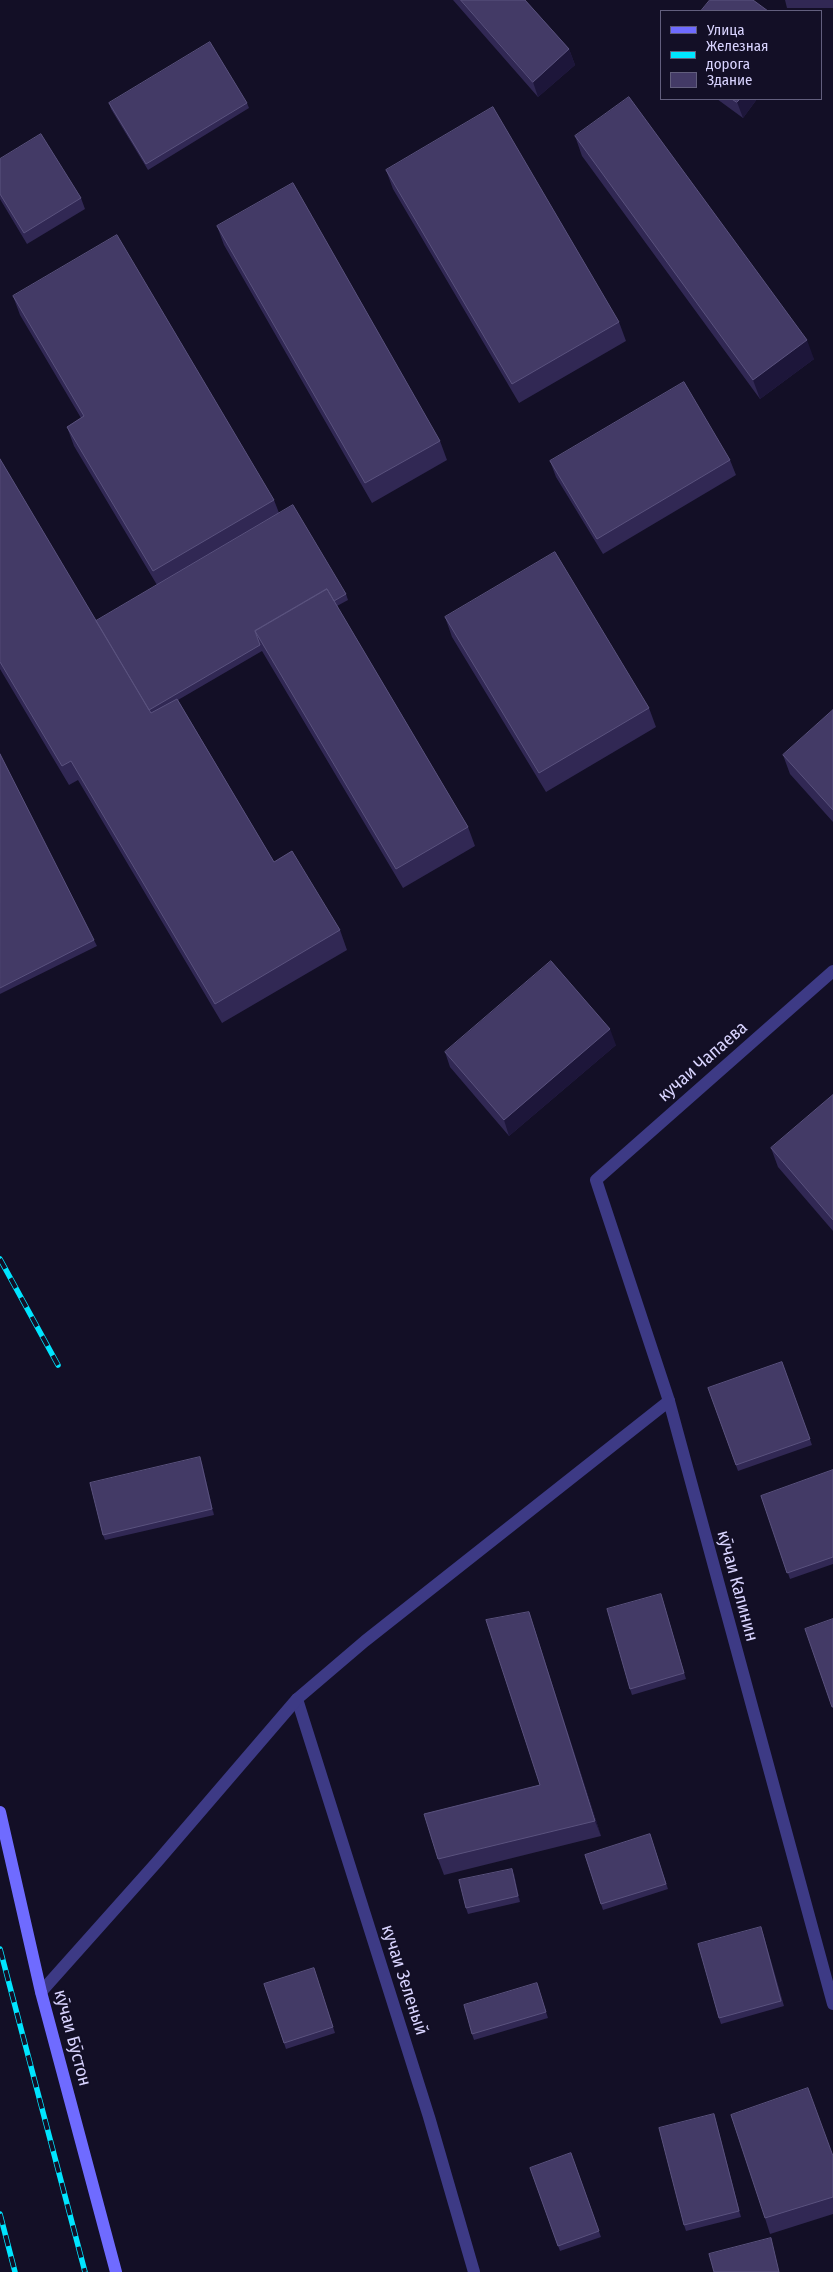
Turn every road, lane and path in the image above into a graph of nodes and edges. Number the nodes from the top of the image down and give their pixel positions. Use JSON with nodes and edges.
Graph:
{"nodes":[{"id":1,"x":833,"y":971,"type":"edge"},
{"id":2,"x":596,"y":1180,"type":"joint"},
{"id":3,"x":669,"y":1400,"type":"junction"},
{"id":4,"x":297,"y":1699,"type":"junction"},
{"id":5,"x":0,"y":1812,"type":"edge"},
{"id":6,"x":41,"y":1992,"type":"junction"},
{"id":7,"x":833,"y":2004,"type":"edge"},
{"id":8,"x":116,"y":2272,"type":"edge"},
{"id":9,"x":474,"y":2272,"type":"edge"}],
"edges":[{"from":1,"to":2,"type":"street","name":"кучаи Чапаева"},
{"from":2,"to":3,"type":"street","name":"кӯчаи Калинин"},
{"from":3,"to":4,"type":"street"},
{"from":3,"to":7,"type":"street","name":"кӯчаи Калинин"},
{"from":4,"to":6,"type":"street"},
{"from":4,"to":9,"type":"street","name":"кучаи Зеленый"},
{"from":5,"to":6,"type":"main road","name":"кӯчаи Бӯстон"},
{"from":6,"to":8,"type":"main road","name":"кӯчаи Бӯстон"}]}
